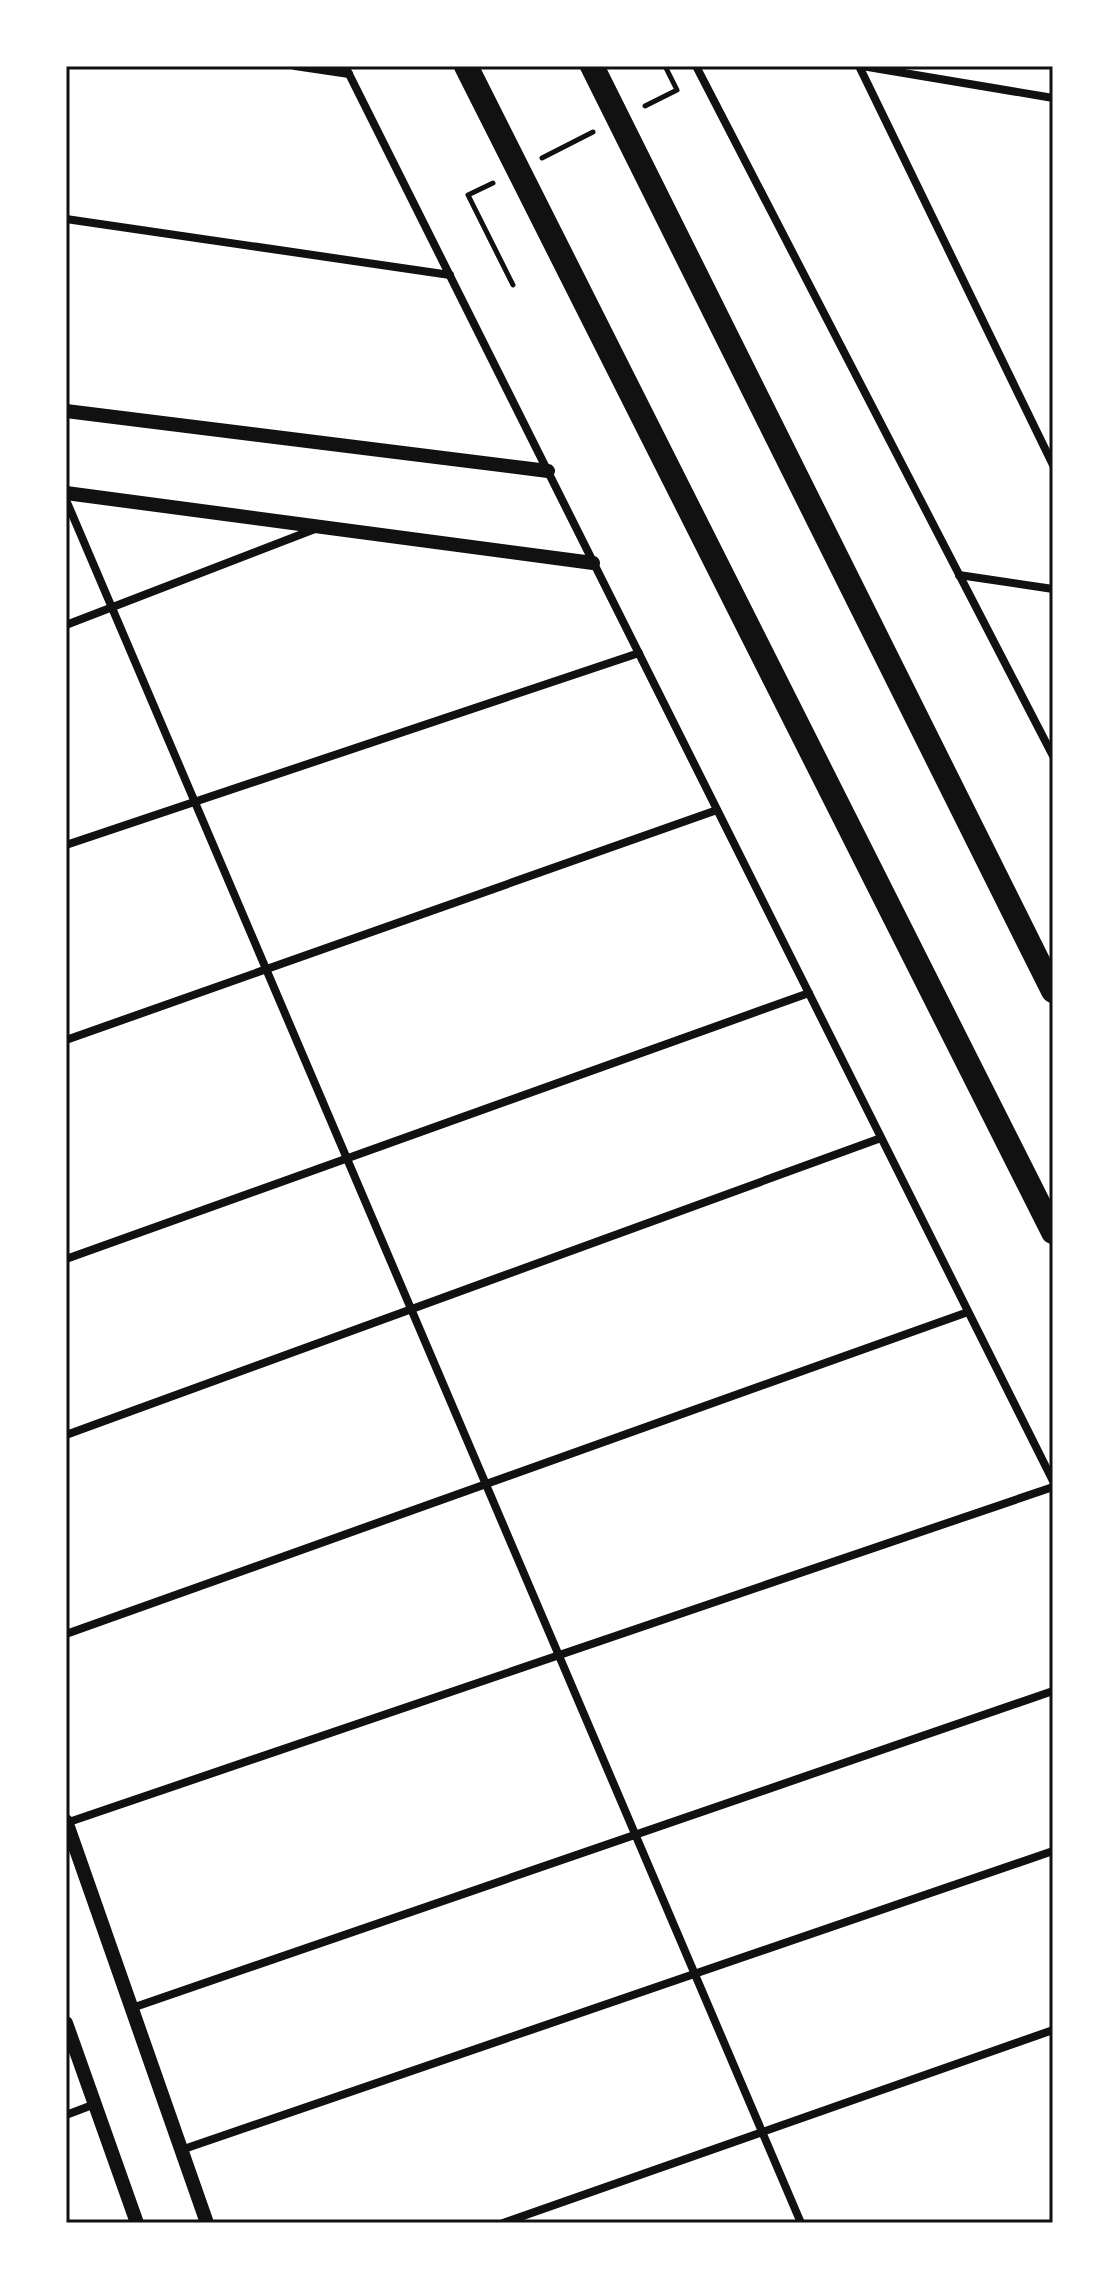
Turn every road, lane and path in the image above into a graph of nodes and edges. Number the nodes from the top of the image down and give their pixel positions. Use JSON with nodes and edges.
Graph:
{"nodes":[{"id":1,"x":295,"y":66,"type":"edge"},
{"id":2,"x":466,"y":66,"type":"edge"},
{"id":3,"x":592,"y":66,"type":"edge"},
{"id":4,"x":665,"y":66,"type":"edge"},
{"id":5,"x":696,"y":66,"type":"edge"},
{"id":6,"x":861,"y":66,"type":"edge"},
{"id":7,"x":347,"y":70,"type":"edge"},
{"id":8,"x":1053,"y":98,"type":"edge"},
{"id":9,"x":636,"y":111,"type":"dead end"},
{"id":10,"x":594,"y":132,"type":"dead end"},
{"id":11,"x":538,"y":160,"type":"dead end"},
{"id":12,"x":496,"y":181,"type":"dead end"},
{"id":13,"x":66,"y":219,"type":"edge"},
{"id":14,"x":450,"y":275,"type":"junction"},
{"id":15,"x":513,"y":285,"type":"dead end"},
{"id":16,"x":66,"y":411,"type":"edge"},
{"id":17,"x":1053,"y":465,"type":"edge"},
{"id":18,"x":548,"y":471,"type":"junction"},
{"id":19,"x":66,"y":493,"type":"edge"},
{"id":20,"x":66,"y":500,"type":"edge"},
{"id":21,"x":321,"y":527,"type":"junction"},
{"id":22,"x":593,"y":563,"type":"junction"},
{"id":23,"x":959,"y":575,"type":"junction"},
{"id":24,"x":1053,"y":589,"type":"edge"},
{"id":25,"x":112,"y":607,"type":"junction"},
{"id":26,"x":66,"y":625,"type":"edge"},
{"id":27,"x":639,"y":653,"type":"junction"},
{"id":28,"x":1053,"y":756,"type":"edge"},
{"id":29,"x":195,"y":802,"type":"junction"},
{"id":30,"x":717,"y":810,"type":"junction"},
{"id":31,"x":66,"y":845,"type":"edge"},
{"id":32,"x":266,"y":969,"type":"junction"},
{"id":33,"x":1053,"y":991,"type":"edge"},
{"id":34,"x":809,"y":993,"type":"junction"},
{"id":35,"x":66,"y":1040,"type":"edge"},
{"id":36,"x":881,"y":1138,"type":"junction"},
{"id":37,"x":347,"y":1158,"type":"junction"},
{"id":38,"x":1053,"y":1232,"type":"edge"},
{"id":39,"x":66,"y":1259,"type":"edge"},
{"id":40,"x":411,"y":1308,"type":"junction"},
{"id":41,"x":968,"y":1312,"type":"junction"},
{"id":42,"x":66,"y":1435,"type":"edge"},
{"id":43,"x":1053,"y":1481,"type":"edge"},
{"id":44,"x":486,"y":1484,"type":"junction"},
{"id":45,"x":1053,"y":1487,"type":"edge"},
{"id":46,"x":66,"y":1634,"type":"edge"},
{"id":47,"x":559,"y":1655,"type":"junction"},
{"id":48,"x":1053,"y":1691,"type":"edge"},
{"id":49,"x":66,"y":1822,"type":"edge"},
{"id":50,"x":635,"y":1835,"type":"junction"},
{"id":51,"x":1053,"y":1851,"type":"edge"},
{"id":52,"x":695,"y":1974,"type":"junction"},
{"id":53,"x":132,"y":2008,"type":"junction"},
{"id":54,"x":66,"y":2023,"type":"edge"},
{"id":55,"x":1053,"y":2030,"type":"edge"},
{"id":56,"x":95,"y":2104,"type":"junction"},
{"id":57,"x":66,"y":2115,"type":"edge"},
{"id":58,"x":762,"y":2130,"type":"junction"},
{"id":59,"x":181,"y":2150,"type":"junction"},
{"id":60,"x":137,"y":2223,"type":"edge"},
{"id":61,"x":207,"y":2223,"type":"edge"},
{"id":62,"x":503,"y":2223,"type":"edge"},
{"id":63,"x":801,"y":2223,"type":"edge"}],
"edges":[{"from":1,"to":7,"type":"street"},
{"from":2,"to":38,"type":"highway"},
{"from":3,"to":33,"type":"highway"},
{"from":4,"to":9,"type":"path"},
{"from":5,"to":23,"type":"street"},
{"from":6,"to":8,"type":"street"},
{"from":6,"to":17,"type":"street"},
{"from":7,"to":14,"type":"street"},
{"from":10,"to":11,"type":"path"},
{"from":12,"to":15,"type":"path"},
{"from":13,"to":14,"type":"street"},
{"from":14,"to":18,"type":"street"},
{"from":16,"to":18,"type":"street"},
{"from":18,"to":22,"type":"street"},
{"from":19,"to":21,"type":"street"},
{"from":20,"to":25,"type":"street"},
{"from":21,"to":22,"type":"street"},
{"from":21,"to":25,"type":"street"},
{"from":22,"to":27,"type":"street"},
{"from":23,"to":24,"type":"street"},
{"from":23,"to":28,"type":"street"},
{"from":25,"to":26,"type":"street"},
{"from":25,"to":29,"type":"street"},
{"from":27,"to":29,"type":"street"},
{"from":27,"to":30,"type":"street"},
{"from":29,"to":31,"type":"street"},
{"from":29,"to":32,"type":"street"},
{"from":30,"to":32,"type":"street"},
{"from":30,"to":34,"type":"street"},
{"from":32,"to":35,"type":"street"},
{"from":32,"to":37,"type":"street"},
{"from":34,"to":36,"type":"street"},
{"from":34,"to":37,"type":"street"},
{"from":36,"to":40,"type":"street"},
{"from":36,"to":41,"type":"street"},
{"from":37,"to":39,"type":"street"},
{"from":37,"to":40,"type":"street"},
{"from":40,"to":42,"type":"street"},
{"from":40,"to":44,"type":"street"},
{"from":41,"to":43,"type":"street"},
{"from":41,"to":44,"type":"street"},
{"from":44,"to":46,"type":"street"},
{"from":44,"to":47,"type":"street"},
{"from":45,"to":47,"type":"street"},
{"from":47,"to":49,"type":"street"},
{"from":47,"to":50,"type":"street"},
{"from":48,"to":50,"type":"street"},
{"from":49,"to":53,"type":"street"},
{"from":50,"to":52,"type":"street"},
{"from":50,"to":53,"type":"street"},
{"from":51,"to":52,"type":"street"},
{"from":52,"to":58,"type":"street"},
{"from":52,"to":59,"type":"street"},
{"from":53,"to":59,"type":"street"},
{"from":54,"to":56,"type":"street"},
{"from":55,"to":58,"type":"street"},
{"from":56,"to":57,"type":"street"},
{"from":56,"to":60,"type":"street"},
{"from":58,"to":62,"type":"street"},
{"from":58,"to":63,"type":"street"},
{"from":59,"to":61,"type":"street"}]}
